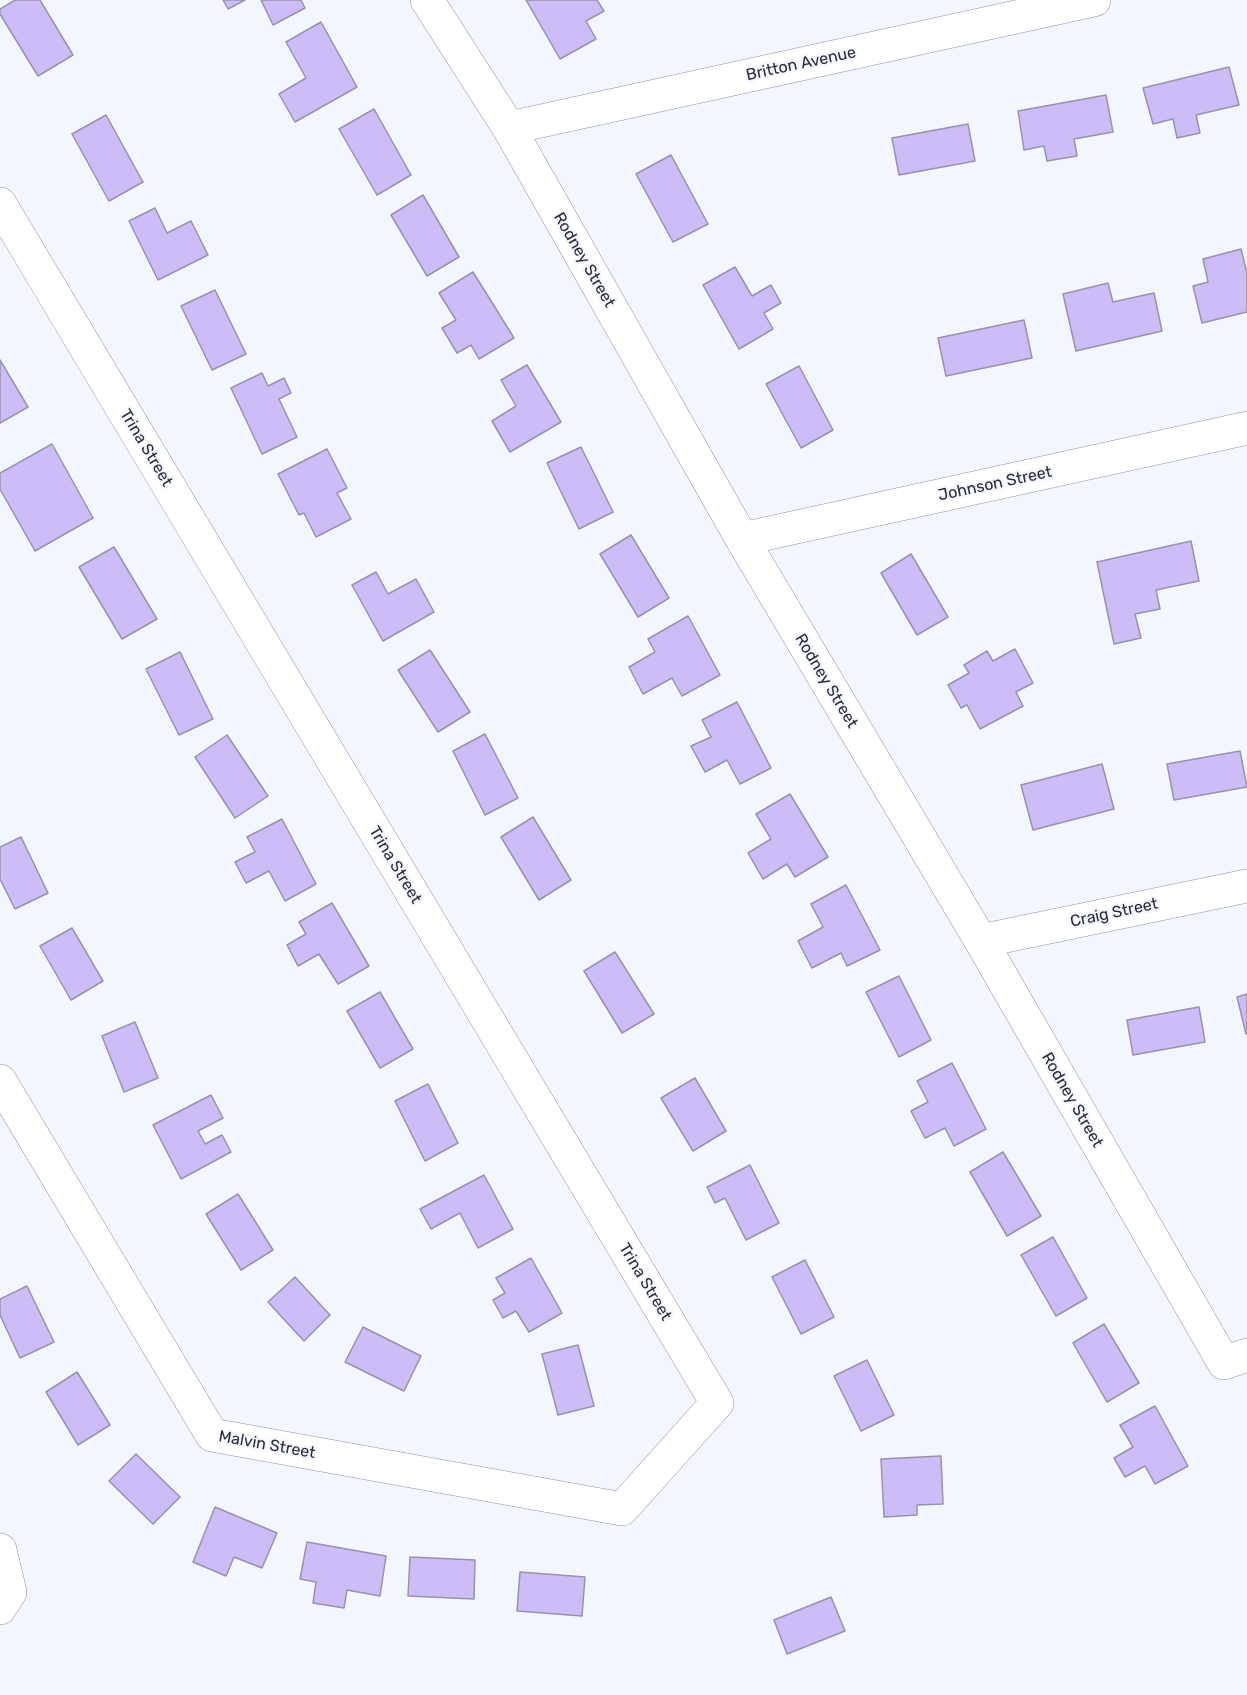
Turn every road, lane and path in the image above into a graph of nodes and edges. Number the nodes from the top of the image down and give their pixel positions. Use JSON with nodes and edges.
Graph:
{"nodes":[{"id":1,"x":427,"y":0,"type":"edge"},
{"id":2,"x":1094,"y":0,"type":"edge"},
{"id":3,"x":509,"y":128,"type":"junction"},
{"id":4,"x":0,"y":204,"type":"edge"},
{"id":5,"x":1247,"y":428,"type":"edge"},
{"id":6,"x":742,"y":539,"type":"junction"},
{"id":7,"x":1247,"y":886,"type":"edge"},
{"id":8,"x":981,"y":941,"type":"junction"},
{"id":9,"x":0,"y":1081,"type":"edge"},
{"id":10,"x":1235,"y":1359,"type":"edge"},
{"id":11,"x":622,"y":1509,"type":"joint"},
{"id":12,"x":0,"y":1550,"type":"edge"},
{"id":13,"x":0,"y":1608,"type":"edge"}],
"edges":[{"from":1,"to":3,"type":"street","name":"Rodney Street"},
{"from":2,"to":3,"type":"street","name":"Britton Avenue"},
{"from":3,"to":6,"type":"street","name":"Rodney Street"},
{"from":4,"to":11,"type":"street","name":"Trina Street"},
{"from":5,"to":6,"type":"street","name":"Johnson Street"},
{"from":6,"to":8,"type":"street","name":"Rodney Street"},
{"from":7,"to":8,"type":"street","name":"Craig Street"},
{"from":8,"to":10,"type":"street","name":"Rodney Street"},
{"from":9,"to":11,"type":"street","name":"Malvin Street"},
{"from":12,"to":13,"type":"street"}]}
